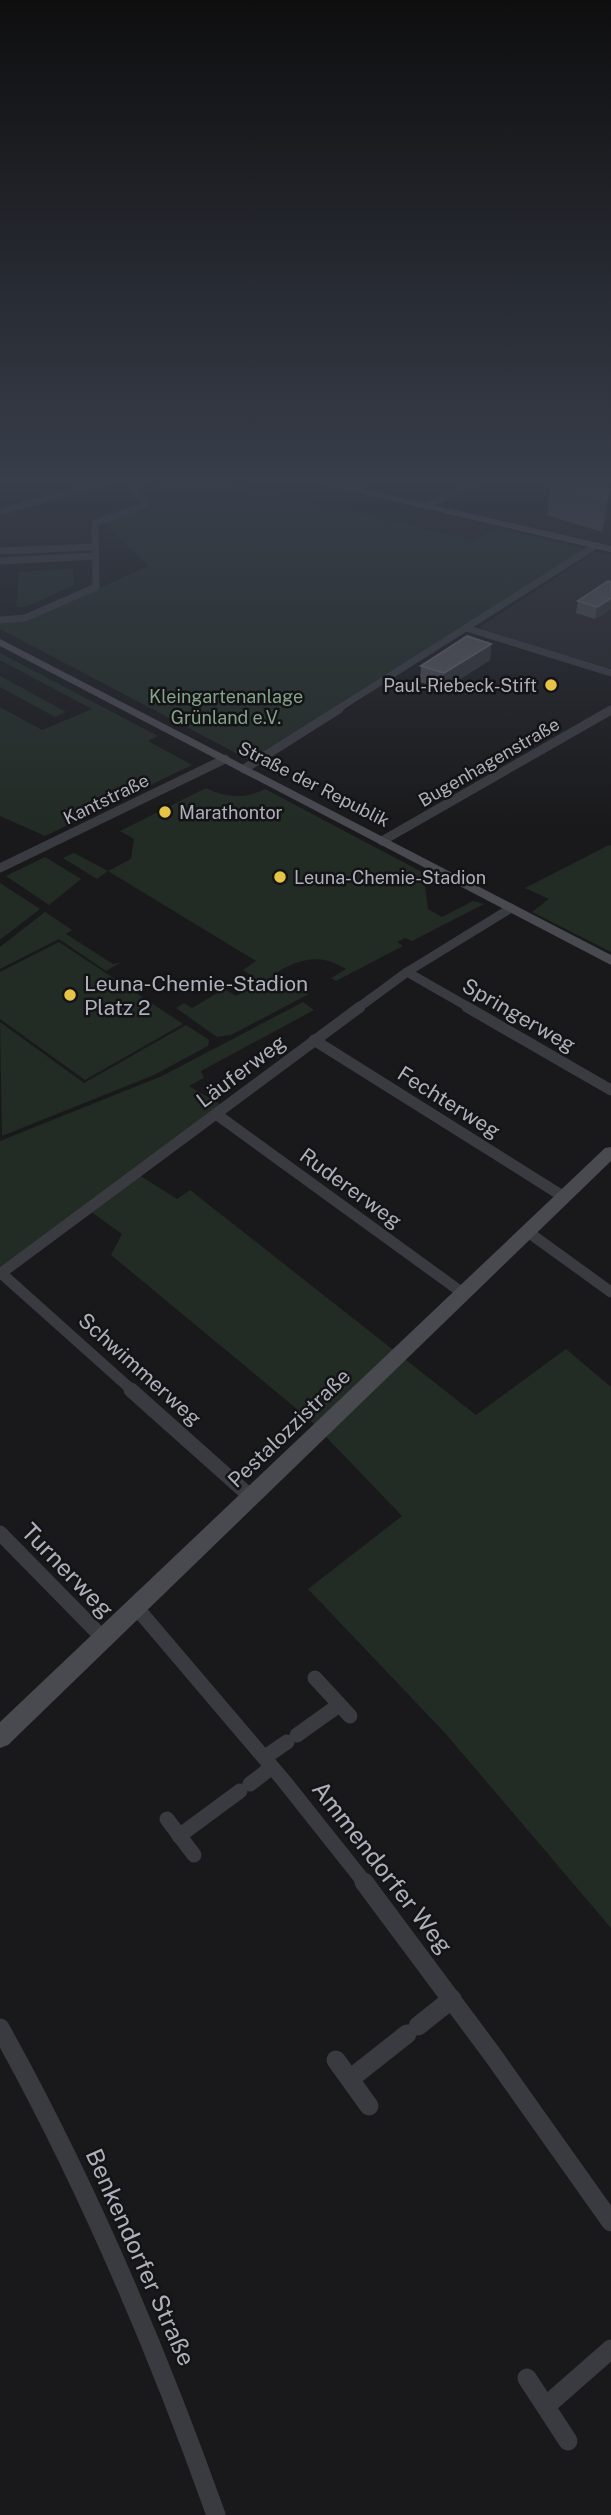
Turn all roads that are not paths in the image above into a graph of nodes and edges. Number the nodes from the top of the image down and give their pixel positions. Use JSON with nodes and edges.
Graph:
{"nodes":[{"id":1,"x":77,"y":595,"type":"edge"},
{"id":2,"x":517,"y":595,"type":"edge"},
{"id":3,"x":0,"y":620,"type":"edge"},
{"id":4,"x":466,"y":628,"type":"junction"},
{"id":5,"x":0,"y":642,"type":"edge"},
{"id":6,"x":611,"y":673,"type":"edge"},
{"id":7,"x":611,"y":710,"type":"edge"},
{"id":8,"x":225,"y":759,"type":"junction"},
{"id":9,"x":244,"y":769,"type":"junction"},
{"id":10,"x":382,"y":841,"type":"junction"},
{"id":11,"x":0,"y":868,"type":"edge"},
{"id":12,"x":511,"y":908,"type":"junction"},
{"id":13,"x":611,"y":961,"type":"edge"},
{"id":14,"x":407,"y":972,"type":"junction"},
{"id":15,"x":314,"y":1040,"type":"junction"},
{"id":16,"x":611,"y":1090,"type":"edge"},
{"id":17,"x":216,"y":1114,"type":"junction"},
{"id":18,"x":611,"y":1152,"type":"edge"},
{"id":19,"x":564,"y":1198,"type":"junction"},
{"id":20,"x":528,"y":1232,"type":"junction"},
{"id":21,"x":0,"y":1274,"type":"edge"},
{"id":22,"x":611,"y":1292,"type":"edge"},
{"id":23,"x":464,"y":1294,"type":"junction"},
{"id":24,"x":251,"y":1497,"type":"junction"},
{"id":25,"x":0,"y":1533,"type":"edge"},
{"id":26,"x":135,"y":1607,"type":"junction"},
{"id":27,"x":103,"y":1638,"type":"junction"},
{"id":28,"x":315,"y":1678,"type":"dead end"},
{"id":29,"x":0,"y":1737,"type":"edge"},
{"id":30,"x":269,"y":1762,"type":"junction"},
{"id":31,"x":245,"y":1787,"type":"joint"},
{"id":32,"x":167,"y":1819,"type":"dead end"},
{"id":33,"x":179,"y":1836,"type":"junction"},
{"id":34,"x":194,"y":1855,"type":"dead end"},
{"id":35,"x":452,"y":1999,"type":"junction"},
{"id":36,"x":0,"y":2028,"type":"edge"},
{"id":37,"x":336,"y":2060,"type":"dead end"},
{"id":38,"x":350,"y":2079,"type":"junction"},
{"id":39,"x":369,"y":2106,"type":"dead end"},
{"id":40,"x":611,"y":2222,"type":"edge"},
{"id":41,"x":611,"y":2349,"type":"edge"},
{"id":42,"x":527,"y":2378,"type":"dead end"},
{"id":43,"x":546,"y":2406,"type":"junction"},
{"id":44,"x":568,"y":2441,"type":"dead end"},
{"id":45,"x":216,"y":2515,"type":"edge"}],
"edges":[{"from":1,"to":3,"type":"street"},
{"from":2,"to":4,"type":"street"},
{"from":4,"to":6,"type":"street"},
{"from":4,"to":9,"type":"street"},
{"from":5,"to":8,"type":"street","name":"Straße der Republik"},
{"from":7,"to":10,"type":"street","name":"Bugenhagenstraße"},
{"from":8,"to":9,"type":"street","name":"Straße der Republik"},
{"from":8,"to":11,"type":"street","name":"Kantstraße"},
{"from":9,"to":10,"type":"street","name":"Straße der Republik"},
{"from":10,"to":12,"type":"street","name":"Straße der Republik"},
{"from":12,"to":13,"type":"street","name":"Straße der Republik"},
{"from":12,"to":14,"type":"street","name":"Läuferweg"},
{"from":14,"to":15,"type":"street","name":"Läuferweg"},
{"from":14,"to":16,"type":"street","name":"Springerweg"},
{"from":15,"to":17,"type":"street","name":"Läuferweg"},
{"from":15,"to":19,"type":"street","name":"Fechterweg"},
{"from":17,"to":21,"type":"street","name":"Läuferweg"},
{"from":17,"to":23,"type":"street","name":"Rudererweg"},
{"from":18,"to":19,"type":"street","name":"Pestalozzistraße"},
{"from":19,"to":20,"type":"street","name":"Pestalozzistraße"},
{"from":20,"to":22,"type":"street"},
{"from":20,"to":23,"type":"street","name":"Pestalozzistraße"},
{"from":21,"to":24,"type":"street","name":"Schwimmerweg"},
{"from":23,"to":24,"type":"street","name":"Pestalozzistraße"},
{"from":24,"to":26,"type":"street","name":"Pestalozzistraße"},
{"from":25,"to":27,"type":"street","name":"Turnerweg"},
{"from":26,"to":27,"type":"street","name":"Pestalozzistraße"},
{"from":26,"to":30,"type":"street","name":"Ammendorfer Weg"},
{"from":27,"to":29,"type":"street","name":"Pestalozzistraße"},
{"from":28,"to":30,"type":"street"},
{"from":30,"to":31,"type":"street"},
{"from":30,"to":35,"type":"street","name":"Ammendorfer Weg"},
{"from":31,"to":33,"type":"street"},
{"from":32,"to":33,"type":"street"},
{"from":33,"to":34,"type":"street"},
{"from":35,"to":38,"type":"street"},
{"from":35,"to":40,"type":"street","name":"Ammendorfer Weg"},
{"from":36,"to":45,"type":"street","name":"Benkendorfer Straße"},
{"from":37,"to":38,"type":"street"},
{"from":38,"to":39,"type":"street"},
{"from":41,"to":43,"type":"street"},
{"from":42,"to":43,"type":"street"},
{"from":43,"to":44,"type":"street"}]}
